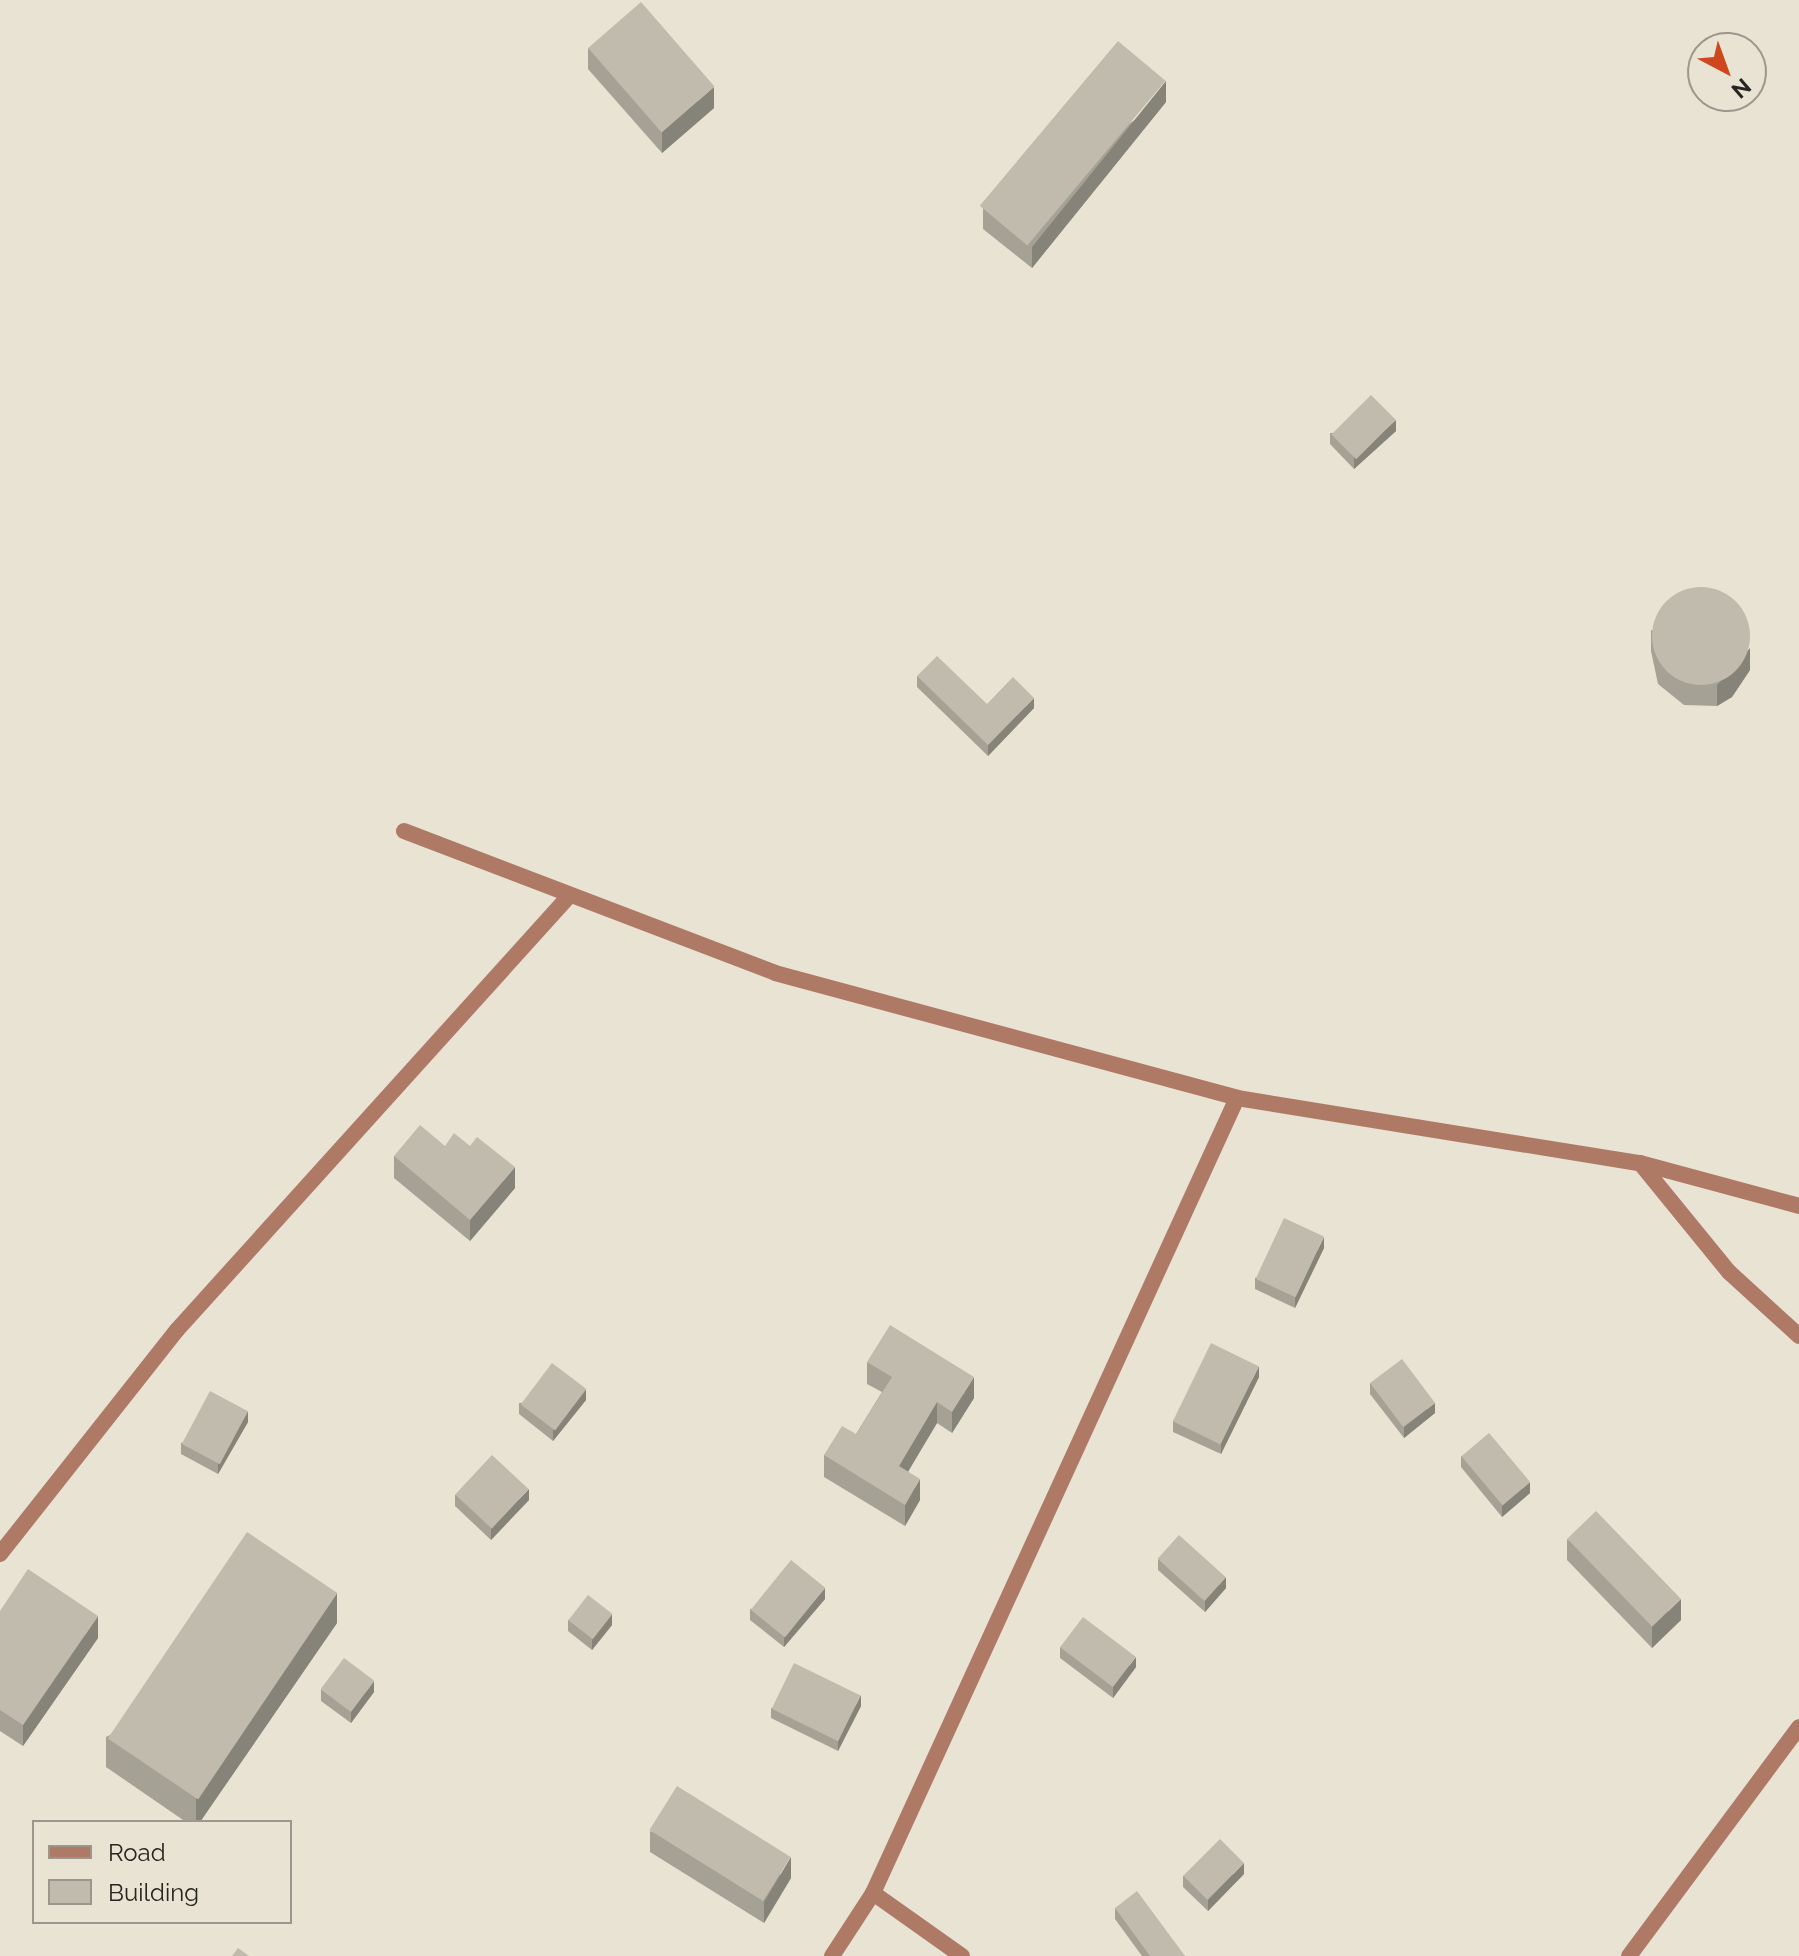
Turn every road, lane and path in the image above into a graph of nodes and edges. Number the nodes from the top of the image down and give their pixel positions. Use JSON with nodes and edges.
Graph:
{"nodes":[{"id":1,"x":404,"y":831,"type":"dead end"},
{"id":2,"x":570,"y":895,"type":"junction"},
{"id":3,"x":1237,"y":1098,"type":"junction"},
{"id":4,"x":1640,"y":1163,"type":"junction"},
{"id":5,"x":1799,"y":1206,"type":"edge"},
{"id":6,"x":1799,"y":1336,"type":"edge"},
{"id":7,"x":0,"y":1554,"type":"edge"},
{"id":8,"x":1799,"y":1727,"type":"edge"},
{"id":9,"x":873,"y":1893,"type":"junction"},
{"id":10,"x":832,"y":1956,"type":"edge"},
{"id":11,"x":962,"y":1956,"type":"edge"},
{"id":12,"x":1629,"y":1956,"type":"edge"}],
"edges":[{"from":1,"to":2,"type":"street"},
{"from":2,"to":3,"type":"street"},
{"from":2,"to":7,"type":"street"},
{"from":3,"to":4,"type":"street"},
{"from":3,"to":9,"type":"street"},
{"from":4,"to":5,"type":"street"},
{"from":4,"to":6,"type":"street"},
{"from":8,"to":12,"type":"street"},
{"from":9,"to":10,"type":"street"},
{"from":9,"to":11,"type":"street"}]}
